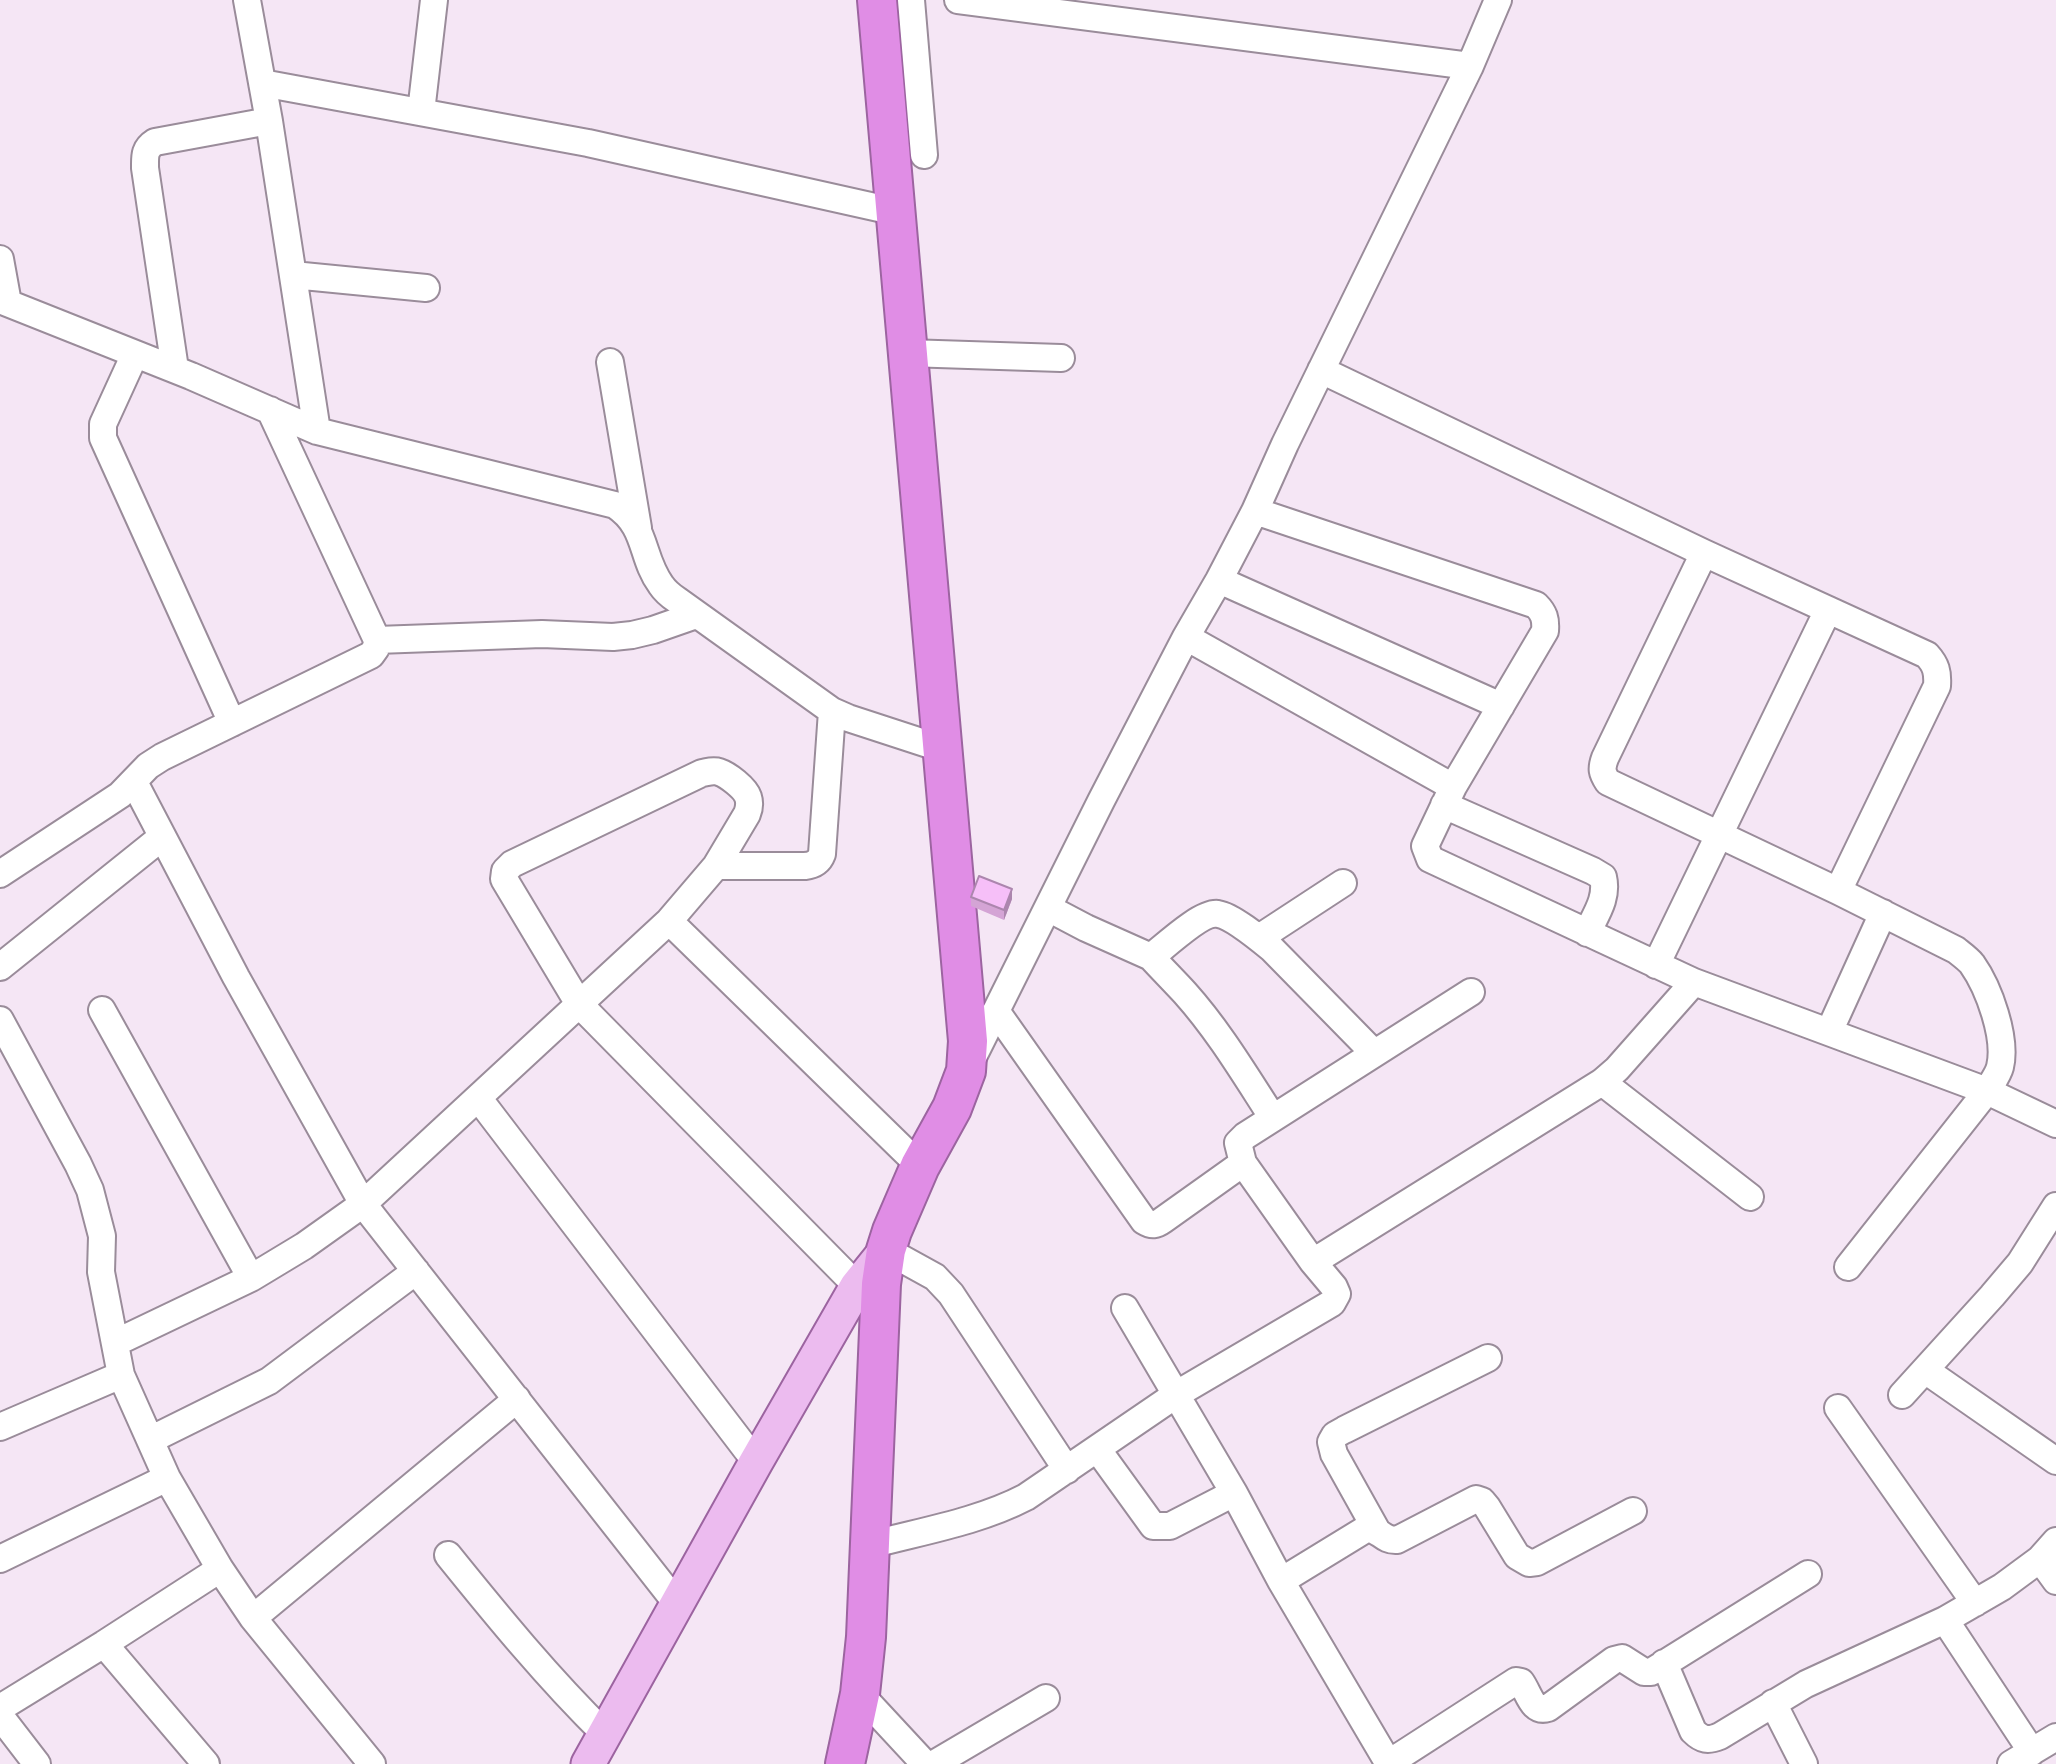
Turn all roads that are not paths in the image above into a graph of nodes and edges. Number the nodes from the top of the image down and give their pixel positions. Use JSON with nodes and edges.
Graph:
{"nodes":[{"id":1,"x":247,"y":0,"type":"edge"},
{"id":2,"x":434,"y":0,"type":"edge"},
{"id":3,"x":877,"y":0,"type":"edge"},
{"id":4,"x":911,"y":0,"type":"edge"},
{"id":5,"x":958,"y":0,"type":"edge"},
{"id":6,"x":1499,"y":0,"type":"edge"},
{"id":7,"x":1469,"y":66,"type":"junction"},
{"id":8,"x":262,"y":83,"type":"junction"},
{"id":9,"x":421,"y":112,"type":"junction"},
{"id":10,"x":269,"y":121,"type":"junction"},
{"id":11,"x":924,"y":155,"type":"dead end"},
{"id":12,"x":897,"y":212,"type":"junction"},
{"id":13,"x":0,"y":259,"type":"edge"},
{"id":14,"x":293,"y":275,"type":"junction"},
{"id":15,"x":426,"y":288,"type":"dead end"},
{"id":16,"x":4,"y":301,"type":"edge"},
{"id":17,"x":907,"y":353,"type":"junction"},
{"id":18,"x":135,"y":354,"type":"junction"},
{"id":19,"x":1061,"y":358,"type":"dead end"},
{"id":20,"x":610,"y":362,"type":"dead end"},
{"id":21,"x":175,"y":369,"type":"junction"},
{"id":22,"x":1321,"y":370,"type":"junction"},
{"id":23,"x":270,"y":411,"type":"junction"},
{"id":24,"x":317,"y":431,"type":"junction"},
{"id":25,"x":1255,"y":511,"type":"junction"},
{"id":26,"x":638,"y":529,"type":"junction"},
{"id":27,"x":1704,"y":553,"type":"junction"},
{"id":28,"x":1219,"y":580,"type":"junction"},
{"id":29,"x":1828,"y":610,"type":"junction"},
{"id":30,"x":696,"y":615,"type":"junction"},
{"id":31,"x":1186,"y":637,"type":"junction"},
{"id":32,"x":377,"y":640,"type":"junction"},
{"id":33,"x":1502,"y":706,"type":"junction"},
{"id":34,"x":832,"y":710,"type":"junction"},
{"id":35,"x":232,"y":723,"type":"junction"},
{"id":36,"x":943,"y":749,"type":"junction"},
{"id":37,"x":134,"y":782,"type":"junction"},
{"id":38,"x":1448,"y":796,"type":"junction"},
{"id":39,"x":1719,"y":835,"type":"junction"},
{"id":40,"x":162,"y":837,"type":"junction"},
{"id":41,"x":716,"y":866,"type":"junction"},
{"id":42,"x":0,"y":874,"type":"edge"},
{"id":43,"x":1343,"y":883,"type":"dead end"},
{"id":44,"x":1838,"y":891,"type":"junction"},
{"id":45,"x":1048,"y":908,"type":"junction"},
{"id":46,"x":1883,"y":914,"type":"junction"},
{"id":47,"x":669,"y":921,"type":"junction"},
{"id":48,"x":1587,"y":933,"type":"junction"},
{"id":49,"x":1259,"y":938,"type":"junction"},
{"id":50,"x":1151,"y":957,"type":"junction"},
{"id":51,"x":1656,"y":965,"type":"junction"},
{"id":52,"x":0,"y":967,"type":"edge"},
{"id":53,"x":1694,"y":982,"type":"junction"},
{"id":54,"x":1471,"y":992,"type":"dead end"},
{"id":55,"x":579,"y":1004,"type":"junction"},
{"id":56,"x":102,"y":1010,"type":"dead end"},
{"id":57,"x":996,"y":1011,"type":"junction"},
{"id":58,"x":0,"y":1020,"type":"edge"},
{"id":59,"x":1829,"y":1032,"type":"junction"},
{"id":60,"x":1374,"y":1053,"type":"junction"},
{"id":61,"x":966,"y":1071,"type":"junction"},
{"id":62,"x":1602,"y":1082,"type":"junction"},
{"id":63,"x":1986,"y":1091,"type":"junction"},
{"id":64,"x":479,"y":1099,"type":"junction"},
{"id":65,"x":1273,"y":1118,"type":"junction"},
{"id":66,"x":2056,"y":1124,"type":"edge"},
{"id":67,"x":1243,"y":1163,"type":"junction"},
{"id":68,"x":920,"y":1166,"type":"junction"},
{"id":69,"x":1750,"y":1197,"type":"dead end"},
{"id":70,"x":363,"y":1205,"type":"junction"},
{"id":71,"x":2056,"y":1206,"type":"edge"},
{"id":72,"x":886,"y":1250,"type":"junction"},
{"id":73,"x":1313,"y":1262,"type":"junction"},
{"id":74,"x":1848,"y":1267,"type":"dead end"},
{"id":75,"x":416,"y":1271,"type":"junction"},
{"id":76,"x":251,"y":1278,"type":"junction"},
{"id":77,"x":857,"y":1286,"type":"junction"},
{"id":78,"x":1125,"y":1308,"type":"dead end"},
{"id":79,"x":115,"y":1343,"type":"junction"},
{"id":80,"x":1488,"y":1358,"type":"dead end"},
{"id":81,"x":1925,"y":1370,"type":"junction"},
{"id":82,"x":121,"y":1375,"type":"junction"},
{"id":83,"x":1177,"y":1394,"type":"junction"},
{"id":84,"x":1902,"y":1395,"type":"dead end"},
{"id":85,"x":516,"y":1399,"type":"junction"},
{"id":86,"x":1838,"y":1408,"type":"dead end"},
{"id":87,"x":0,"y":1427,"type":"edge"},
{"id":88,"x":150,"y":1440,"type":"junction"},
{"id":89,"x":1098,"y":1450,"type":"junction"},
{"id":90,"x":2056,"y":1461,"type":"edge"},
{"id":91,"x":756,"y":1462,"type":"junction"},
{"id":92,"x":1067,"y":1470,"type":"junction"},
{"id":93,"x":167,"y":1478,"type":"junction"},
{"id":94,"x":1234,"y":1493,"type":"junction"},
{"id":95,"x":1633,"y":1511,"type":"dead end"},
{"id":96,"x":1377,"y":1531,"type":"junction"},
{"id":97,"x":870,"y":1545,"type":"junction"},
{"id":98,"x":2048,"y":1550,"type":"edge"},
{"id":99,"x":448,"y":1555,"type":"dead end"},
{"id":100,"x":0,"y":1559,"type":"edge"},
{"id":101,"x":220,"y":1569,"type":"junction"},
{"id":102,"x":1808,"y":1574,"type":"dead end"},
{"id":103,"x":1281,"y":1581,"type":"junction"},
{"id":104,"x":2056,"y":1581,"type":"edge"},
{"id":105,"x":1975,"y":1603,"type":"junction"},
{"id":106,"x":678,"y":1605,"type":"junction"},
{"id":107,"x":253,"y":1618,"type":"junction"},
{"id":108,"x":1945,"y":1620,"type":"junction"},
{"id":109,"x":104,"y":1644,"type":"junction"},
{"id":110,"x":1664,"y":1663,"type":"junction"},
{"id":111,"x":860,"y":1694,"type":"junction"},
{"id":112,"x":1046,"y":1698,"type":"dead end"},
{"id":113,"x":1773,"y":1703,"type":"junction"},
{"id":114,"x":0,"y":1708,"type":"edge"},
{"id":115,"x":0,"y":1716,"type":"edge"},
{"id":116,"x":605,"y":1734,"type":"junction"},
{"id":117,"x":2056,"y":1737,"type":"edge"},
{"id":118,"x":2022,"y":1758,"type":"edge"},
{"id":119,"x":37,"y":1764,"type":"edge"},
{"id":120,"x":206,"y":1764,"type":"edge"},
{"id":121,"x":372,"y":1764,"type":"edge"},
{"id":122,"x":588,"y":1764,"type":"edge"},
{"id":123,"x":845,"y":1764,"type":"edge"},
{"id":124,"x":925,"y":1764,"type":"edge"},
{"id":125,"x":934,"y":1764,"type":"edge"},
{"id":126,"x":1389,"y":1764,"type":"edge"},
{"id":127,"x":1804,"y":1764,"type":"edge"}],
"edges":[{"from":1,"to":8,"type":"street"},
{"from":2,"to":9,"type":"street"},
{"from":3,"to":12,"type":"highway"},
{"from":4,"to":11,"type":"street"},
{"from":5,"to":7,"type":"street"},
{"from":6,"to":7,"type":"street"},
{"from":7,"to":22,"type":"street"},
{"from":8,"to":9,"type":"street"},
{"from":8,"to":10,"type":"street"},
{"from":9,"to":12,"type":"street"},
{"from":10,"to":14,"type":"street"},
{"from":10,"to":21,"type":"street"},
{"from":12,"to":17,"type":"highway"},
{"from":13,"to":16,"type":"street"},
{"from":14,"to":15,"type":"street"},
{"from":14,"to":24,"type":"street"},
{"from":16,"to":18,"type":"street"},
{"from":17,"to":19,"type":"street"},
{"from":17,"to":36,"type":"highway"},
{"from":18,"to":21,"type":"street"},
{"from":18,"to":35,"type":"street"},
{"from":20,"to":26,"type":"street"},
{"from":21,"to":23,"type":"street"},
{"from":22,"to":25,"type":"street"},
{"from":22,"to":27,"type":"street"},
{"from":23,"to":24,"type":"street"},
{"from":23,"to":32,"type":"street"},
{"from":24,"to":26,"type":"street"},
{"from":25,"to":28,"type":"street"},
{"from":25,"to":33,"type":"street"},
{"from":26,"to":30,"type":"street"},
{"from":27,"to":29,"type":"street"},
{"from":27,"to":39,"type":"street"},
{"from":28,"to":31,"type":"street"},
{"from":28,"to":33,"type":"street"},
{"from":29,"to":39,"type":"street"},
{"from":29,"to":44,"type":"street"},
{"from":30,"to":32,"type":"street"},
{"from":30,"to":34,"type":"street"},
{"from":31,"to":38,"type":"street"},
{"from":31,"to":45,"type":"street"},
{"from":32,"to":35,"type":"street"},
{"from":33,"to":38,"type":"street"},
{"from":34,"to":36,"type":"street"},
{"from":34,"to":41,"type":"street"},
{"from":35,"to":37,"type":"street"},
{"from":36,"to":61,"type":"highway"},
{"from":37,"to":40,"type":"street"},
{"from":37,"to":42,"type":"street"},
{"from":38,"to":48,"type":"street"},
{"from":38,"to":48,"type":"street"},
{"from":39,"to":44,"type":"street"},
{"from":39,"to":51,"type":"street"},
{"from":40,"to":52,"type":"street"},
{"from":40,"to":70,"type":"street"},
{"from":41,"to":47,"type":"street"},
{"from":41,"to":55,"type":"street"},
{"from":43,"to":49,"type":"street"},
{"from":44,"to":46,"type":"street"},
{"from":45,"to":50,"type":"street"},
{"from":45,"to":57,"type":"street"},
{"from":46,"to":59,"type":"street"},
{"from":46,"to":63,"type":"street"},
{"from":47,"to":55,"type":"street"},
{"from":47,"to":68,"type":"street"},
{"from":48,"to":51,"type":"street"},
{"from":49,"to":50,"type":"street"},
{"from":49,"to":60,"type":"street"},
{"from":50,"to":65,"type":"street"},
{"from":51,"to":53,"type":"street"},
{"from":53,"to":59,"type":"street"},
{"from":53,"to":62,"type":"street"},
{"from":54,"to":60,"type":"street"},
{"from":55,"to":64,"type":"street"},
{"from":55,"to":77,"type":"street"},
{"from":56,"to":76,"type":"street"},
{"from":57,"to":61,"type":"street"},
{"from":57,"to":67,"type":"street"},
{"from":58,"to":79,"type":"street"},
{"from":59,"to":63,"type":"street"},
{"from":60,"to":65,"type":"street"},
{"from":61,"to":68,"type":"highway"},
{"from":62,"to":69,"type":"street"},
{"from":62,"to":73,"type":"street"},
{"from":63,"to":66,"type":"street"},
{"from":63,"to":74,"type":"street"},
{"from":64,"to":70,"type":"street"},
{"from":64,"to":91,"type":"street"},
{"from":65,"to":67,"type":"street"},
{"from":67,"to":73,"type":"street"},
{"from":68,"to":72,"type":"highway"},
{"from":70,"to":75,"type":"street"},
{"from":70,"to":76,"type":"street"},
{"from":71,"to":81,"type":"street"},
{"from":72,"to":77,"type":"main road"},
{"from":72,"to":92,"type":"street"},
{"from":72,"to":97,"type":"highway"},
{"from":73,"to":83,"type":"street"},
{"from":75,"to":85,"type":"street"},
{"from":75,"to":88,"type":"street"},
{"from":76,"to":79,"type":"street"},
{"from":77,"to":91,"type":"main road"},
{"from":78,"to":83,"type":"street"},
{"from":79,"to":82,"type":"street"},
{"from":80,"to":96,"type":"street"},
{"from":81,"to":84,"type":"street"},
{"from":81,"to":90,"type":"street"},
{"from":82,"to":87,"type":"street"},
{"from":82,"to":88,"type":"street"},
{"from":83,"to":89,"type":"street"},
{"from":83,"to":94,"type":"street"},
{"from":85,"to":106,"type":"street"},
{"from":85,"to":107,"type":"street"},
{"from":86,"to":105,"type":"street"},
{"from":88,"to":93,"type":"street"},
{"from":89,"to":92,"type":"street"},
{"from":89,"to":94,"type":"street"},
{"from":91,"to":106,"type":"main road"},
{"from":92,"to":97,"type":"street"},
{"from":93,"to":100,"type":"street"},
{"from":93,"to":101,"type":"street"},
{"from":94,"to":103,"type":"street"},
{"from":95,"to":96,"type":"street"},
{"from":96,"to":103,"type":"street"},
{"from":97,"to":111,"type":"highway"},
{"from":98,"to":104,"type":"street"},
{"from":98,"to":105,"type":"street"},
{"from":99,"to":116,"type":"street"},
{"from":101,"to":107,"type":"street"},
{"from":101,"to":109,"type":"street"},
{"from":102,"to":110,"type":"street"},
{"from":103,"to":126,"type":"street"},
{"from":105,"to":108,"type":"street"},
{"from":106,"to":116,"type":"main road"},
{"from":107,"to":121,"type":"street"},
{"from":108,"to":113,"type":"street"},
{"from":108,"to":118,"type":"street"},
{"from":109,"to":114,"type":"street"},
{"from":109,"to":120,"type":"street"},
{"from":110,"to":113,"type":"street"},
{"from":110,"to":126,"type":"street"},
{"from":111,"to":123,"type":"highway"},
{"from":111,"to":124,"type":"street"},
{"from":112,"to":125,"type":"street"},
{"from":113,"to":127,"type":"street"},
{"from":115,"to":119,"type":"street"},
{"from":116,"to":122,"type":"main road"},
{"from":117,"to":118,"type":"street"}]}
